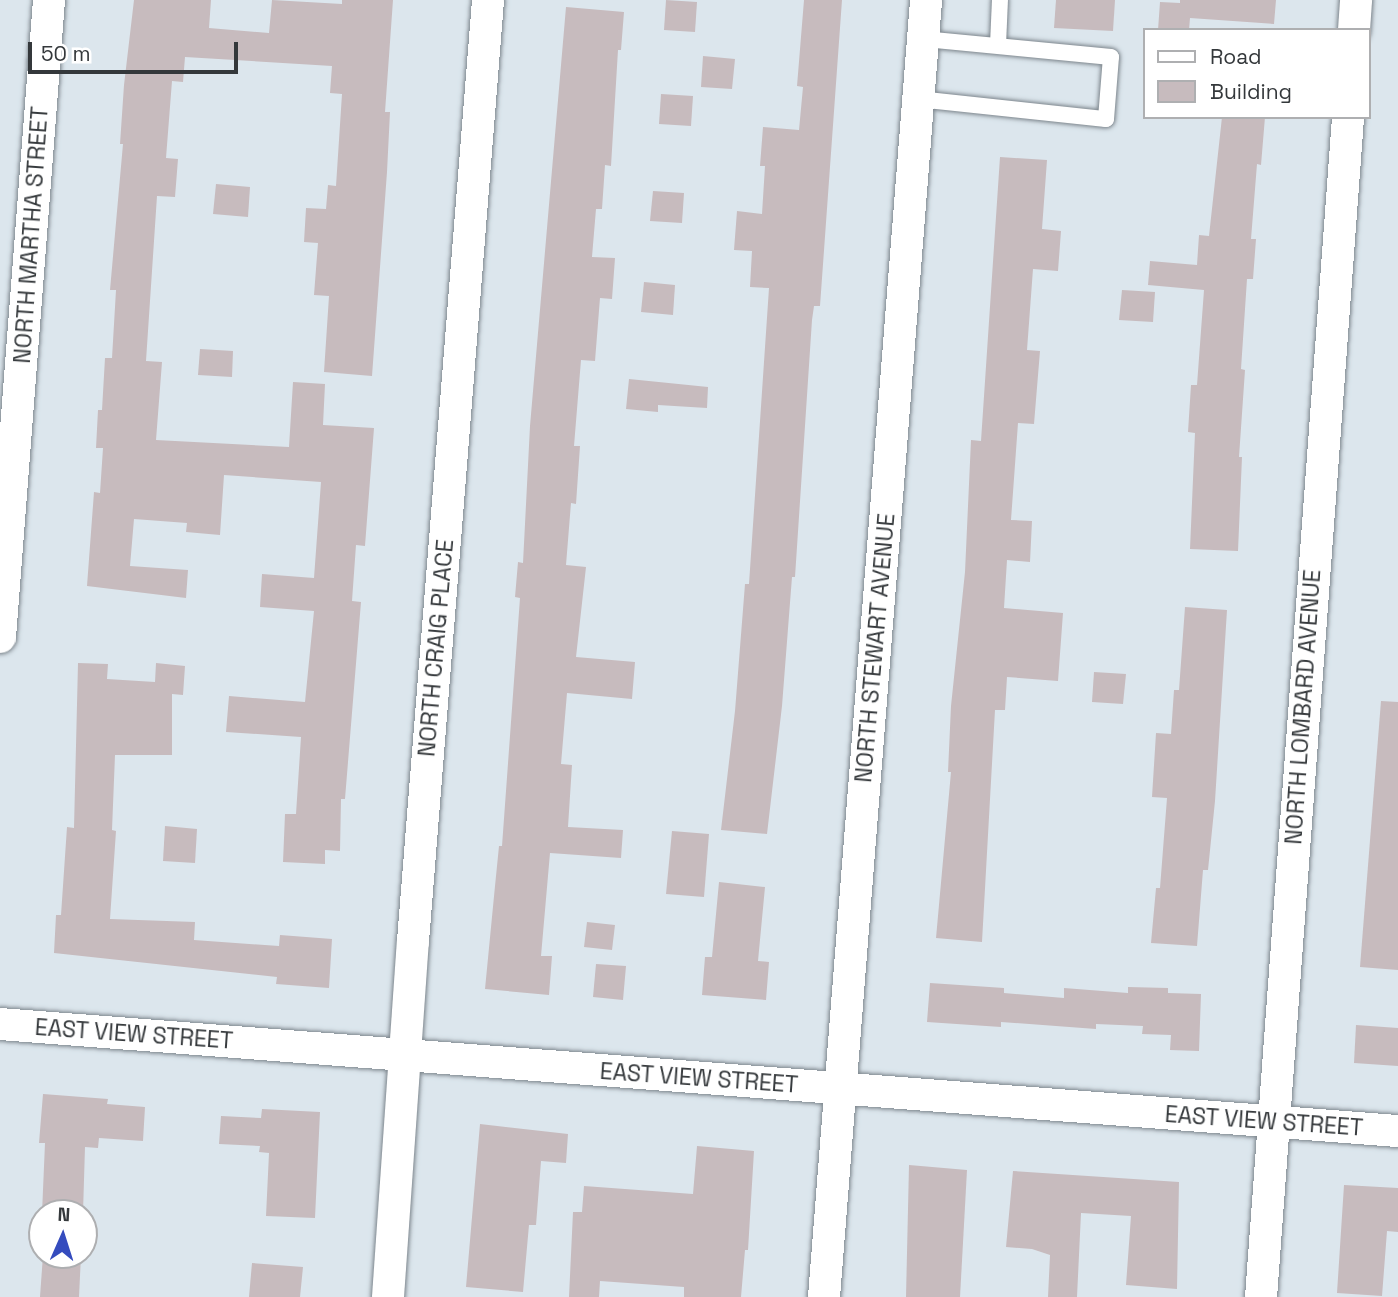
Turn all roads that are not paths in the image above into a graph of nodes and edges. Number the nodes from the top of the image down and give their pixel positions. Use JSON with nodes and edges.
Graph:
{"nodes":[{"id":1,"x":49,"y":0,"type":"edge"},
{"id":2,"x":488,"y":0,"type":"edge"},
{"id":3,"x":926,"y":0,"type":"edge"},
{"id":4,"x":1000,"y":0,"type":"edge"},
{"id":5,"x":1356,"y":0,"type":"edge"},
{"id":6,"x":1354,"y":28,"type":"edge"},
{"id":7,"x":923,"y":39,"type":"junction"},
{"id":8,"x":998,"y":45,"type":"junction"},
{"id":9,"x":918,"y":99,"type":"junction"},
{"id":10,"x":1348,"y":119,"type":"edge"},
{"id":11,"x":0,"y":637,"type":"edge"},
{"id":12,"x":0,"y":1024,"type":"edge"},
{"id":13,"x":405,"y":1055,"type":"junction"},
{"id":14,"x":839,"y":1088,"type":"junction"},
{"id":15,"x":1273,"y":1123,"type":"junction"},
{"id":16,"x":1398,"y":1131,"type":"edge"},
{"id":17,"x":388,"y":1297,"type":"edge"},
{"id":18,"x":824,"y":1297,"type":"edge"},
{"id":19,"x":1261,"y":1297,"type":"edge"}],
"edges":[{"from":1,"to":11,"type":"street","name":"NORTH MARTHA STREET"},
{"from":2,"to":13,"type":"street","name":"NORTH CRAIG PLACE"},
{"from":3,"to":7,"type":"street","name":"NORTH STEWART AVENUE"},
{"from":4,"to":8,"type":"lane"},
{"from":5,"to":6,"type":"street"},
{"from":7,"to":8,"type":"lane"},
{"from":7,"to":9,"type":"street","name":"NORTH STEWART AVENUE"},
{"from":8,"to":9,"type":"lane"},
{"from":9,"to":14,"type":"street","name":"NORTH STEWART AVENUE"},
{"from":10,"to":15,"type":"street","name":"NORTH LOMBARD AVENUE"},
{"from":12,"to":13,"type":"street","name":"EAST VIEW STREET"},
{"from":13,"to":14,"type":"street","name":"EAST VIEW STREET"},
{"from":13,"to":17,"type":"street","name":"NORTH CRAIG PLACE"},
{"from":14,"to":15,"type":"street","name":"EAST VIEW STREET"},
{"from":14,"to":18,"type":"street","name":"NORTH STEWART AVENUE"},
{"from":15,"to":16,"type":"street","name":"EAST VIEW STREET"},
{"from":15,"to":19,"type":"street","name":"NORTH LOMBARD AVENUE"}]}
